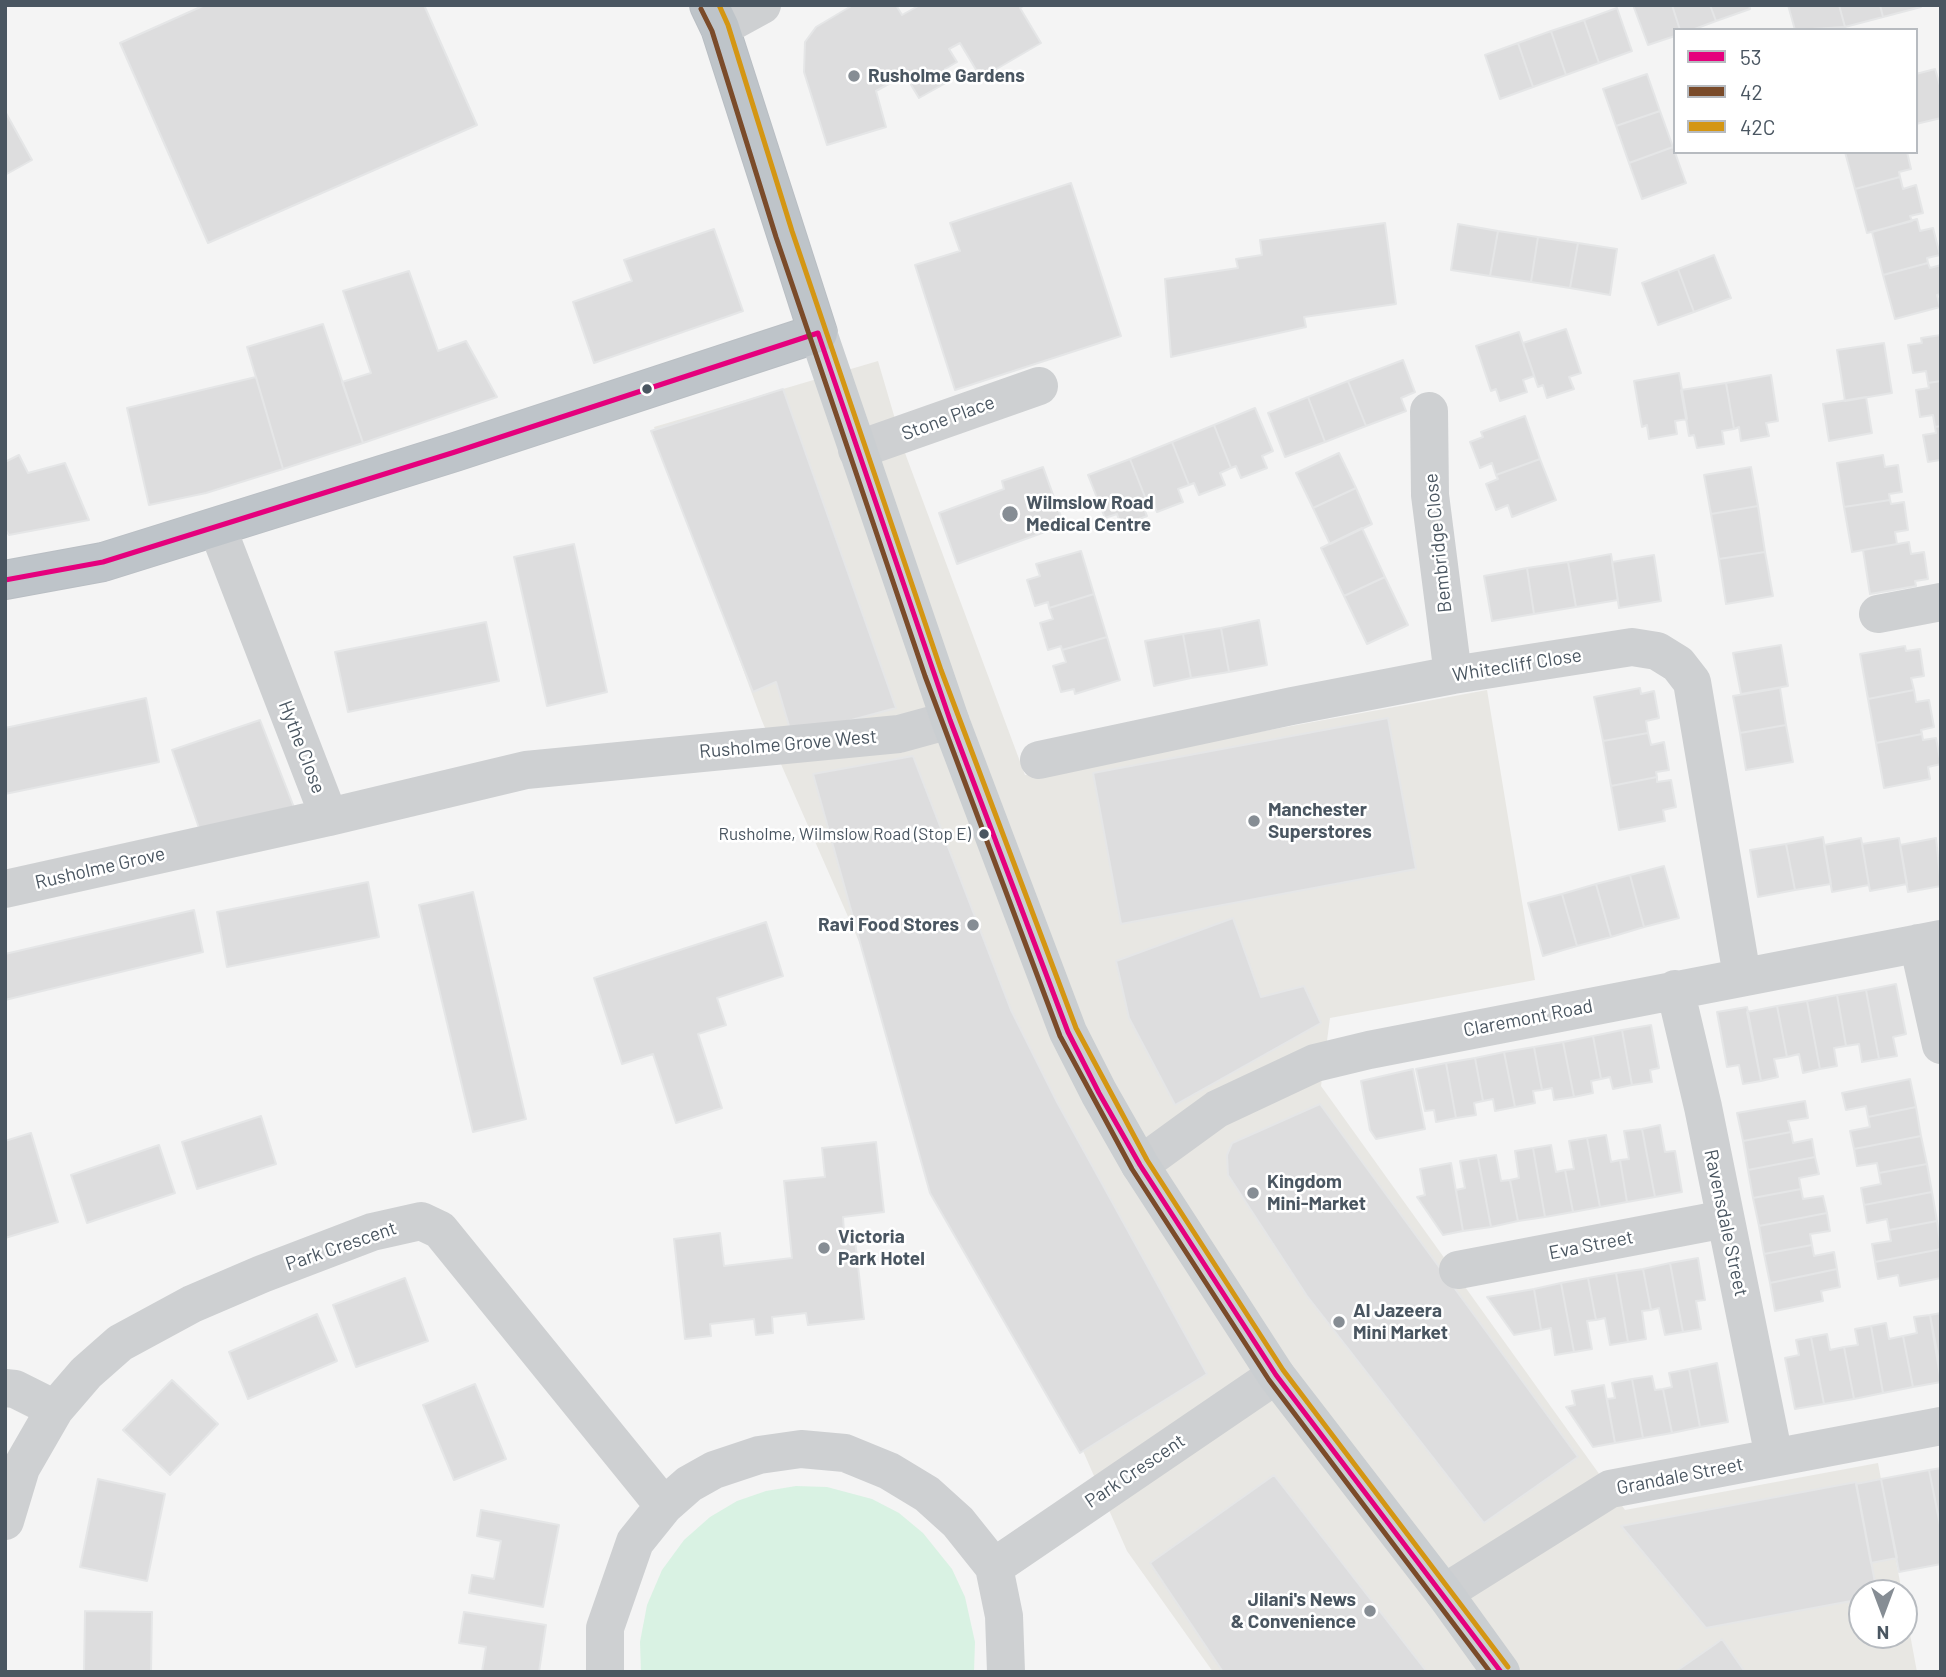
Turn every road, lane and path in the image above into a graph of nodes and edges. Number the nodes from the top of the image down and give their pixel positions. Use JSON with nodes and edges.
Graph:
{"nodes":[{"id":1,"x":762,"y":5,"type":"edge"},
{"id":2,"x":715,"y":17,"type":"edge"},
{"id":3,"x":818,"y":332,"type":"junction"},
{"id":4,"x":1039,"y":386,"type":"dead end"},
{"id":5,"x":1429,"y":411,"type":"dead end"},
{"id":6,"x":857,"y":450,"type":"junction"},
{"id":7,"x":217,"y":527,"type":"junction"},
{"id":8,"x":5,"y":580,"type":"edge"},
{"id":9,"x":1941,"y":602,"type":"edge"},
{"id":10,"x":1878,"y":614,"type":"dead end"},
{"id":11,"x":1453,"y":675,"type":"junction"},
{"id":12,"x":950,"y":720,"type":"junction"},
{"id":13,"x":1040,"y":760,"type":"dead end"},
{"id":14,"x":526,"y":770,"type":"joint"},
{"id":15,"x":329,"y":817,"type":"junction"},
{"id":16,"x":5,"y":889,"type":"edge"},
{"id":17,"x":1929,"y":941,"type":"edge"},
{"id":18,"x":1742,"y":976,"type":"junction"},
{"id":19,"x":1675,"y":989,"type":"junction"},
{"id":20,"x":1941,"y":1045,"type":"edge"},
{"id":21,"x":1140,"y":1165,"type":"junction"},
{"id":22,"x":1725,"y":1219,"type":"junction"},
{"id":23,"x":1458,"y":1270,"type":"dead end"},
{"id":24,"x":1276,"y":1375,"type":"junction"},
{"id":25,"x":5,"y":1388,"type":"edge"},
{"id":26,"x":55,"y":1409,"type":"junction"},
{"id":27,"x":1941,"y":1426,"type":"edge"},
{"id":28,"x":1774,"y":1457,"type":"junction"},
{"id":29,"x":664,"y":1506,"type":"junction"},
{"id":30,"x":5,"y":1521,"type":"edge"},
{"id":31,"x":994,"y":1567,"type":"junction"},
{"id":32,"x":1444,"y":1592,"type":"junction"},
{"id":33,"x":605,"y":1672,"type":"edge"},
{"id":34,"x":1006,"y":1672,"type":"edge"},
{"id":35,"x":1501,"y":1672,"type":"edge"}],
"edges":[{"from":1,"to":2,"type":"street"},
{"from":2,"to":3,"type":"highway"},
{"from":3,"to":6,"type":"main road"},
{"from":3,"to":7,"type":"highway"},
{"from":4,"to":6,"type":"street","name":"Stone Place"},
{"from":5,"to":11,"type":"street","name":"Bembridge Close"},
{"from":6,"to":12,"type":"main road"},
{"from":7,"to":8,"type":"highway"},
{"from":7,"to":15,"type":"street","name":"Hythe Close"},
{"from":9,"to":10,"type":"street"},
{"from":11,"to":13,"type":"street","name":"Whitecliff Close"},
{"from":11,"to":18,"type":"street","name":"Whitecliff Close"},
{"from":12,"to":14,"type":"street","name":"Rusholme Grove West"},
{"from":12,"to":21,"type":"main road"},
{"from":14,"to":15,"type":"street","name":"Hythe Close"},
{"from":15,"to":16,"type":"street","name":"Rusholme Grove"},
{"from":17,"to":18,"type":"street","name":"Claremont Road"},
{"from":17,"to":20,"type":"street"},
{"from":18,"to":19,"type":"street","name":"Claremont Road"},
{"from":19,"to":21,"type":"street","name":"Claremont Road"},
{"from":19,"to":22,"type":"street","name":"Ravensdale Street"},
{"from":21,"to":24,"type":"main road"},
{"from":22,"to":23,"type":"street","name":"Eva Street"},
{"from":22,"to":28,"type":"street","name":"Ravensdale Street"},
{"from":24,"to":31,"type":"street","name":"Park Crescent"},
{"from":24,"to":32,"type":"main road"},
{"from":25,"to":26,"type":"street"},
{"from":26,"to":29,"type":"street","name":"Park Crescent"},
{"from":26,"to":30,"type":"street","name":"Park Crescent"},
{"from":27,"to":28,"type":"street","name":"Grandale Street"},
{"from":28,"to":32,"type":"street","name":"Grandale Street"},
{"from":29,"to":31,"type":"street"},
{"from":29,"to":33,"type":"street"},
{"from":31,"to":34,"type":"street"},
{"from":32,"to":35,"type":"main road"}]}
